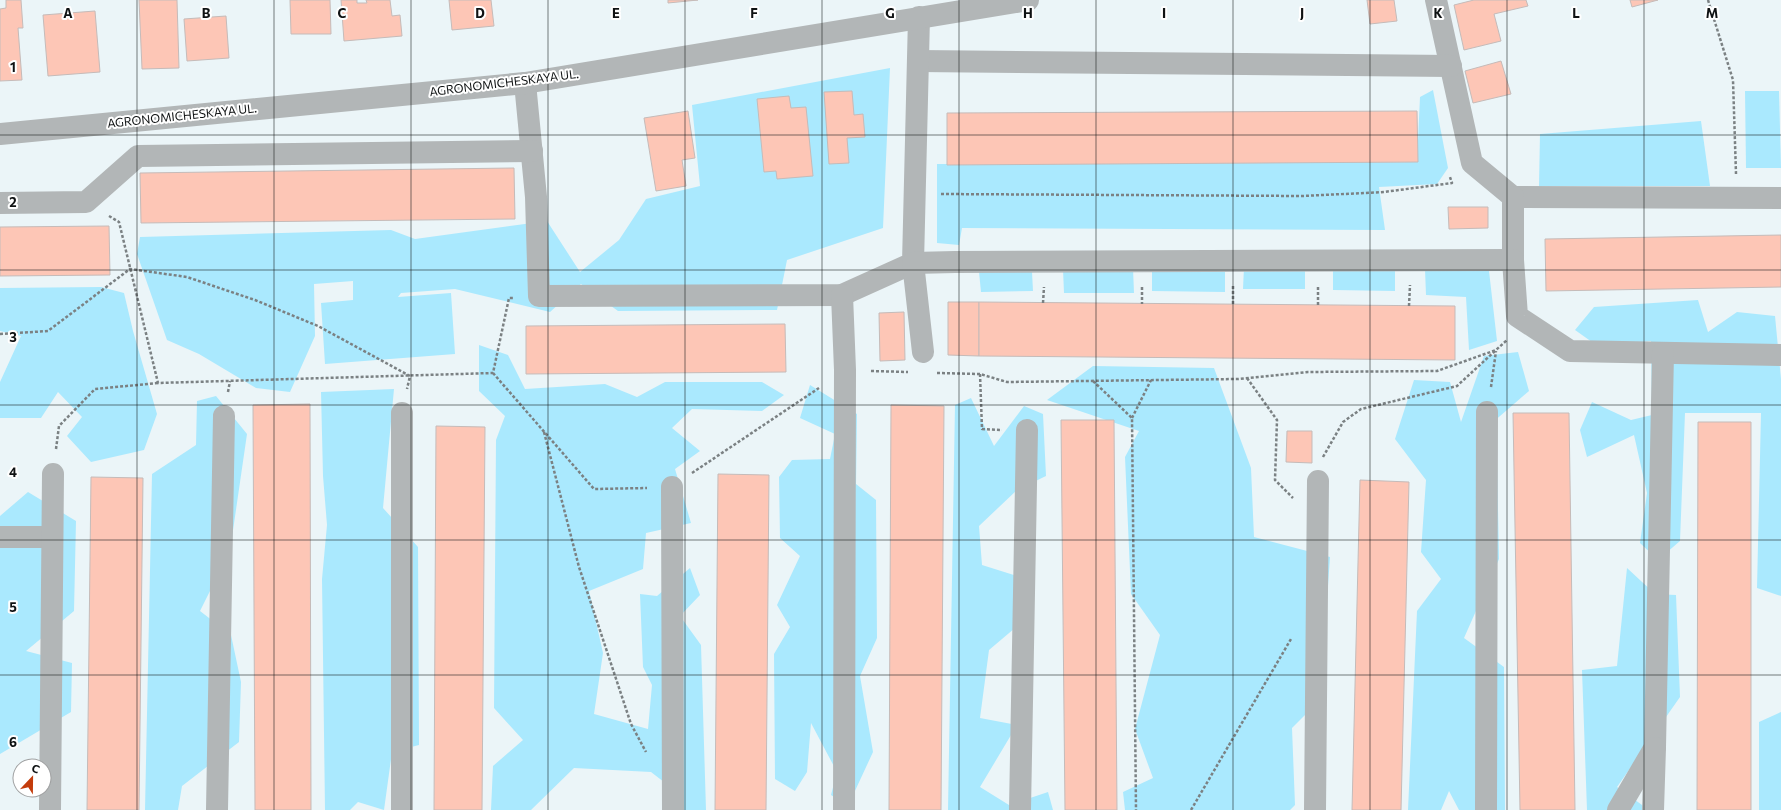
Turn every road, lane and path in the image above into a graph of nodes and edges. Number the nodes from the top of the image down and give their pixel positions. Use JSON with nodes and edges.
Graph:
{"nodes":[{"id":1,"x":1028,"y":0,"type":"edge"},
{"id":2,"x":1436,"y":0,"type":"edge"},
{"id":3,"x":1708,"y":0,"type":"edge"},
{"id":4,"x":919,"y":17,"type":"junction"},
{"id":5,"x":918,"y":61,"type":"junction"},
{"id":6,"x":1451,"y":66,"type":"junction"},
{"id":7,"x":526,"y":83,"type":"junction"},
{"id":8,"x":0,"y":134,"type":"edge"},
{"id":9,"x":532,"y":151,"type":"junction"},
{"id":10,"x":1450,"y":175,"type":"dead end"},
{"id":11,"x":937,"y":194,"type":"dead end"},
{"id":12,"x":1513,"y":197,"type":"junction"},
{"id":13,"x":1736,"y":198,"type":"junction"},
{"id":14,"x":1781,"y":198,"type":"edge"},
{"id":15,"x":86,"y":202,"type":"junction"},
{"id":16,"x":0,"y":203,"type":"edge"},
{"id":17,"x":1513,"y":260,"type":"junction"},
{"id":18,"x":913,"y":264,"type":"junction"},
{"id":19,"x":130,"y":269,"type":"junction"},
{"id":20,"x":842,"y":295,"type":"junction"},
{"id":21,"x":539,"y":296,"type":"junction"},
{"id":22,"x":1527,"y":323,"type":"junction"},
{"id":23,"x":0,"y":334,"type":"edge"},
{"id":24,"x":1496,"y":350,"type":"junction"},
{"id":25,"x":1663,"y":353,"type":"junction"},
{"id":26,"x":1781,"y":355,"type":"edge"},
{"id":27,"x":930,"y":358,"type":"joint"},
{"id":28,"x":845,"y":370,"type":"junction"},
{"id":29,"x":493,"y":373,"type":"junction"},
{"id":30,"x":936,"y":373,"type":"dead end"},
{"id":31,"x":410,"y":376,"type":"junction"},
{"id":32,"x":1247,"y":378,"type":"junction"},
{"id":33,"x":1093,"y":380,"type":"junction"},
{"id":34,"x":1151,"y":380,"type":"junction"},
{"id":35,"x":158,"y":383,"type":"junction"},
{"id":36,"x":1487,"y":412,"type":"joint"},
{"id":37,"x":402,"y":413,"type":"dead end"},
{"id":38,"x":224,"y":416,"type":"dead end"},
{"id":39,"x":1132,"y":418,"type":"junction"},
{"id":40,"x":982,"y":429,"type":"dead end"},
{"id":41,"x":1027,"y":430,"type":"dead end"},
{"id":42,"x":543,"y":431,"type":"junction"},
{"id":43,"x":53,"y":474,"type":"joint"},
{"id":44,"x":1318,"y":481,"type":"joint"},
{"id":45,"x":672,"y":487,"type":"junction"},
{"id":46,"x":1318,"y":522,"type":"junction"},
{"id":47,"x":0,"y":537,"type":"edge"},
{"id":48,"x":52,"y":537,"type":"junction"},
{"id":49,"x":1294,"y":634,"type":"dead end"},
{"id":50,"x":1655,"y":747,"type":"junction"},
{"id":51,"x":650,"y":759,"type":"dead end"},
{"id":52,"x":50,"y":810,"type":"edge"},
{"id":53,"x":217,"y":810,"type":"edge"},
{"id":54,"x":402,"y":810,"type":"edge"},
{"id":55,"x":674,"y":810,"type":"edge"},
{"id":56,"x":844,"y":810,"type":"edge"},
{"id":57,"x":1020,"y":810,"type":"edge"},
{"id":58,"x":1136,"y":810,"type":"edge"},
{"id":59,"x":1191,"y":810,"type":"edge"},
{"id":60,"x":1315,"y":810,"type":"edge"},
{"id":61,"x":1486,"y":810,"type":"edge"},
{"id":62,"x":1618,"y":810,"type":"edge"},
{"id":63,"x":1653,"y":810,"type":"edge"}],
"edges":[{"from":1,"to":4,"type":"street","name":"AGRONOMICHESKAYA UL."},
{"from":2,"to":6,"type":"street"},
{"from":3,"to":13,"type":"path"},
{"from":4,"to":5,"type":"street"},
{"from":4,"to":7,"type":"street","name":"AGRONOMICHESKAYA UL."},
{"from":5,"to":6,"type":"street"},
{"from":5,"to":18,"type":"street"},
{"from":6,"to":12,"type":"street"},
{"from":7,"to":8,"type":"street","name":"AGRONOMICHESKAYA UL."},
{"from":7,"to":9,"type":"street"},
{"from":9,"to":15,"type":"street"},
{"from":9,"to":21,"type":"street"},
{"from":10,"to":11,"type":"path"},
{"from":12,"to":13,"type":"street"},
{"from":12,"to":17,"type":"street"},
{"from":13,"to":14,"type":"street"},
{"from":15,"to":16,"type":"street"},
{"from":15,"to":19,"type":"path"},
{"from":17,"to":18,"type":"street"},
{"from":17,"to":22,"type":"street"},
{"from":18,"to":20,"type":"street"},
{"from":18,"to":27,"type":"street"},
{"from":19,"to":23,"type":"path"},
{"from":19,"to":31,"type":"path"},
{"from":19,"to":35,"type":"path"},
{"from":20,"to":21,"type":"street"},
{"from":20,"to":28,"type":"street"},
{"from":21,"to":29,"type":"path"},
{"from":22,"to":24,"type":"path"},
{"from":22,"to":25,"type":"street"},
{"from":24,"to":32,"type":"path"},
{"from":24,"to":36,"type":"path"},
{"from":24,"to":44,"type":"path"},
{"from":25,"to":26,"type":"street"},
{"from":25,"to":50,"type":"street"},
{"from":27,"to":30,"type":"path"},
{"from":28,"to":45,"type":"path"},
{"from":28,"to":56,"type":"street"},
{"from":29,"to":31,"type":"path"},
{"from":29,"to":42,"type":"path"},
{"from":31,"to":35,"type":"path"},
{"from":32,"to":34,"type":"path"},
{"from":32,"to":46,"type":"path"},
{"from":33,"to":34,"type":"path"},
{"from":33,"to":39,"type":"path"},
{"from":33,"to":40,"type":"path"},
{"from":34,"to":39,"type":"path"},
{"from":35,"to":43,"type":"path"},
{"from":36,"to":61,"type":"street"},
{"from":37,"to":54,"type":"street"},
{"from":38,"to":53,"type":"street"},
{"from":39,"to":58,"type":"path"},
{"from":41,"to":57,"type":"street"},
{"from":42,"to":45,"type":"path"},
{"from":42,"to":51,"type":"path"},
{"from":43,"to":48,"type":"street"},
{"from":44,"to":46,"type":"street"},
{"from":45,"to":55,"type":"street"},
{"from":46,"to":60,"type":"street"},
{"from":47,"to":48,"type":"street"},
{"from":48,"to":52,"type":"street"},
{"from":49,"to":59,"type":"path"},
{"from":50,"to":62,"type":"street"},
{"from":50,"to":63,"type":"street"}]}
